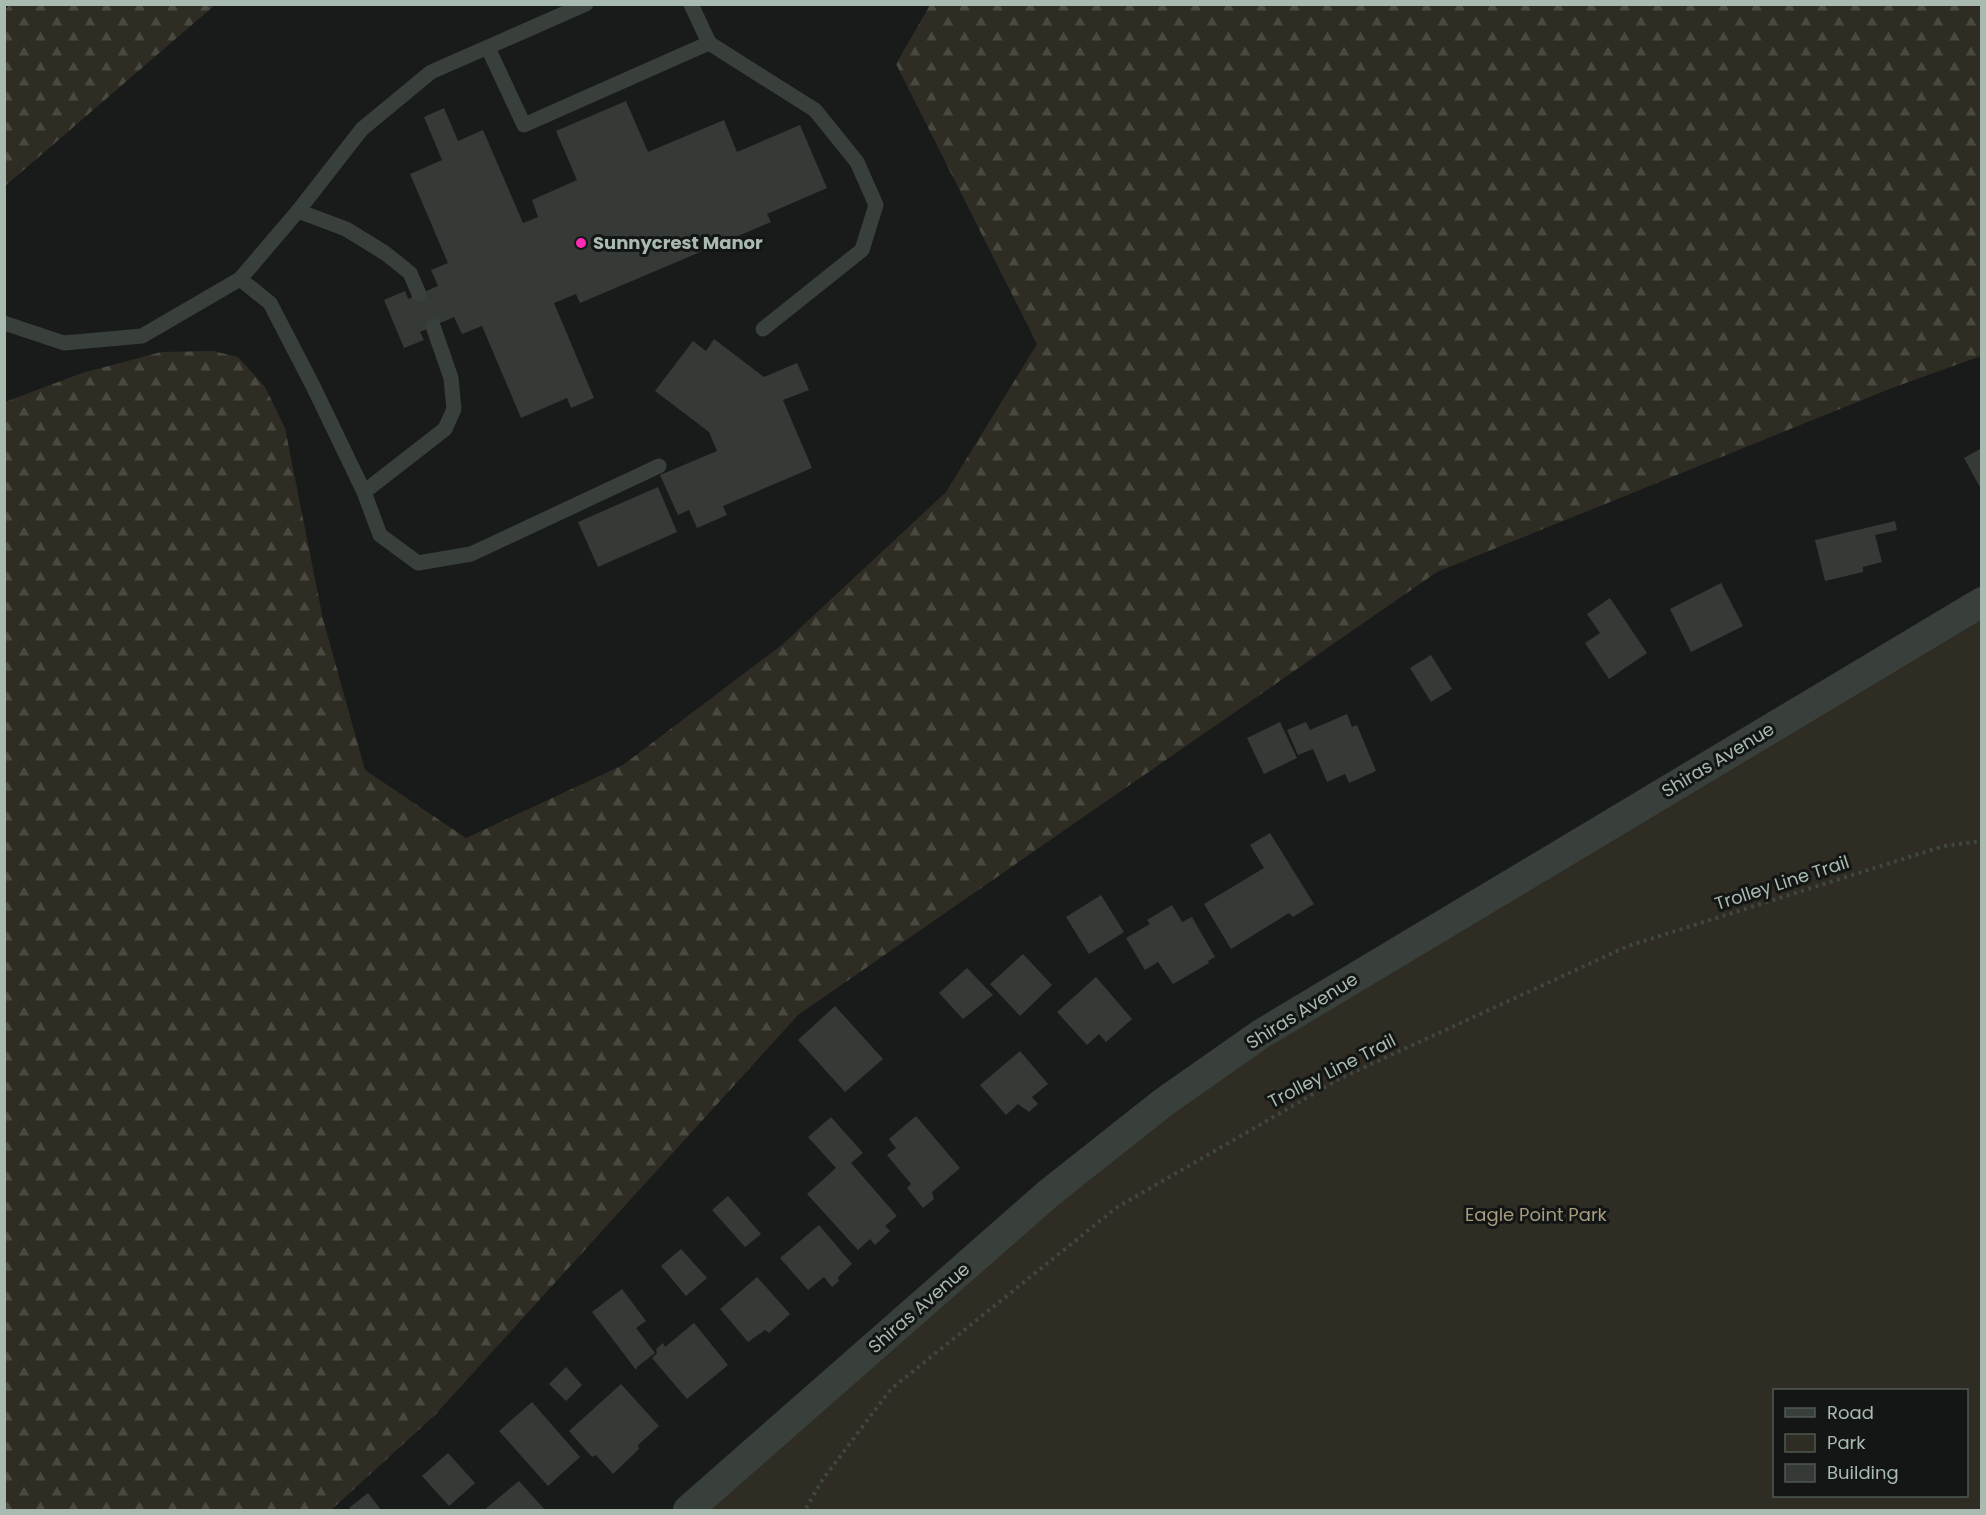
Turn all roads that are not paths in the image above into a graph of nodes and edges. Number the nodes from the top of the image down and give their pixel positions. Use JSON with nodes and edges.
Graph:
{"nodes":[{"id":1,"x":586,"y":4,"type":"edge"},
{"id":2,"x":691,"y":4,"type":"edge"},
{"id":3,"x":709,"y":43,"type":"junction"},
{"id":4,"x":488,"y":48,"type":"junction"},
{"id":5,"x":298,"y":211,"type":"junction"},
{"id":6,"x":240,"y":279,"type":"junction"},
{"id":7,"x":419,"y":294,"type":"dead end"},
{"id":8,"x":4,"y":323,"type":"edge"},
{"id":9,"x":433,"y":326,"type":"dead end"},
{"id":10,"x":763,"y":329,"type":"dead end"},
{"id":11,"x":659,"y":466,"type":"dead end"},
{"id":12,"x":364,"y":492,"type":"junction"},
{"id":13,"x":1982,"y":602,"type":"edge"},
{"id":14,"x":688,"y":1510,"type":"edge"}],
"edges":[{"from":1,"to":4,"type":"lane"},
{"from":2,"to":3,"type":"lane"},
{"from":3,"to":4,"type":"lane"},
{"from":3,"to":10,"type":"lane"},
{"from":4,"to":5,"type":"lane"},
{"from":5,"to":6,"type":"lane"},
{"from":5,"to":7,"type":"lane"},
{"from":6,"to":8,"type":"lane"},
{"from":6,"to":12,"type":"lane"},
{"from":9,"to":12,"type":"lane"},
{"from":11,"to":12,"type":"lane"},
{"from":13,"to":14,"type":"street","name":"Shiras Avenue"}]}
